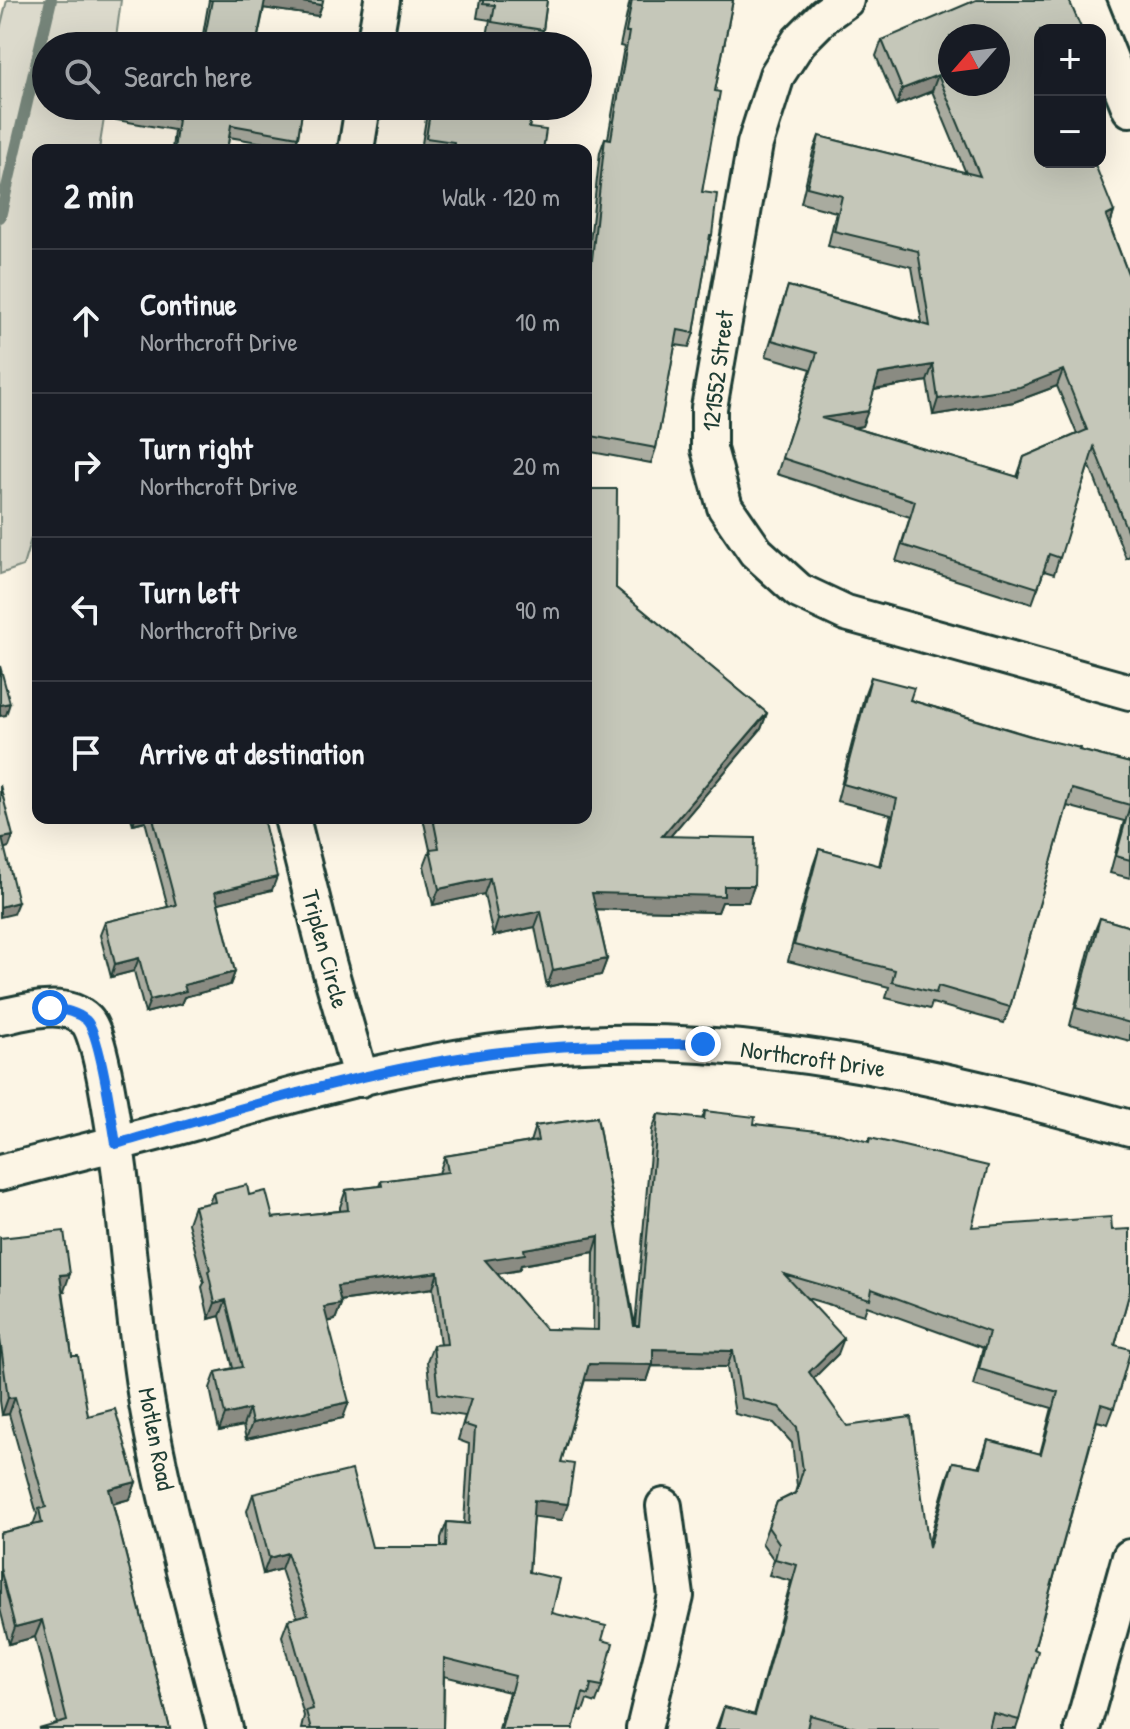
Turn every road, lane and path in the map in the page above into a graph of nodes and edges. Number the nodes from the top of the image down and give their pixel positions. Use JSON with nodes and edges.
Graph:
{"nodes":[{"id":1,"x":382,"y":0,"type":"edge"},
{"id":2,"x":846,"y":0,"type":"edge"},
{"id":3,"x":1087,"y":0,"type":"edge"},
{"id":4,"x":1096,"y":24,"type":"edge"},
{"id":5,"x":376,"y":32,"type":"edge"},
{"id":6,"x":1106,"y":49,"type":"edge"},
{"id":7,"x":1130,"y":109,"type":"edge"},
{"id":8,"x":361,"y":120,"type":"edge"},
{"id":9,"x":357,"y":144,"type":"edge"},
{"id":10,"x":1130,"y":692,"type":"edge"},
{"id":11,"x":294,"y":824,"type":"edge"},
{"id":12,"x":0,"y":1017,"type":"edge"},
{"id":13,"x":361,"y":1079,"type":"junction"},
{"id":14,"x":1130,"y":1128,"type":"edge"},
{"id":15,"x":116,"y":1144,"type":"junction"},
{"id":16,"x":0,"y":1173,"type":"edge"},
{"id":17,"x":664,"y":1506,"type":"dead end"},
{"id":18,"x":1130,"y":1557,"type":"edge"},
{"id":19,"x":1121,"y":1622,"type":"edge"},
{"id":20,"x":225,"y":1729,"type":"edge"},
{"id":21,"x":644,"y":1729,"type":"edge"},
{"id":22,"x":1082,"y":1729,"type":"edge"}],
"edges":[{"from":1,"to":5,"type":"street"},
{"from":2,"to":10,"type":"street","name":"121552 Street"},
{"from":3,"to":4,"type":"street"},
{"from":6,"to":7,"type":"street"},
{"from":8,"to":9,"type":"street"},
{"from":11,"to":13,"type":"street","name":"Triplen Circle"},
{"from":12,"to":15,"type":"street"},
{"from":13,"to":14,"type":"street","name":"Northcroft Drive"},
{"from":13,"to":15,"type":"street","name":"Northcroft Drive"},
{"from":15,"to":16,"type":"street","name":"Northcroft Drive"},
{"from":15,"to":20,"type":"street","name":"Motlen Road"},
{"from":17,"to":21,"type":"street"},
{"from":18,"to":19,"type":"street"},
{"from":19,"to":22,"type":"street"}]}
